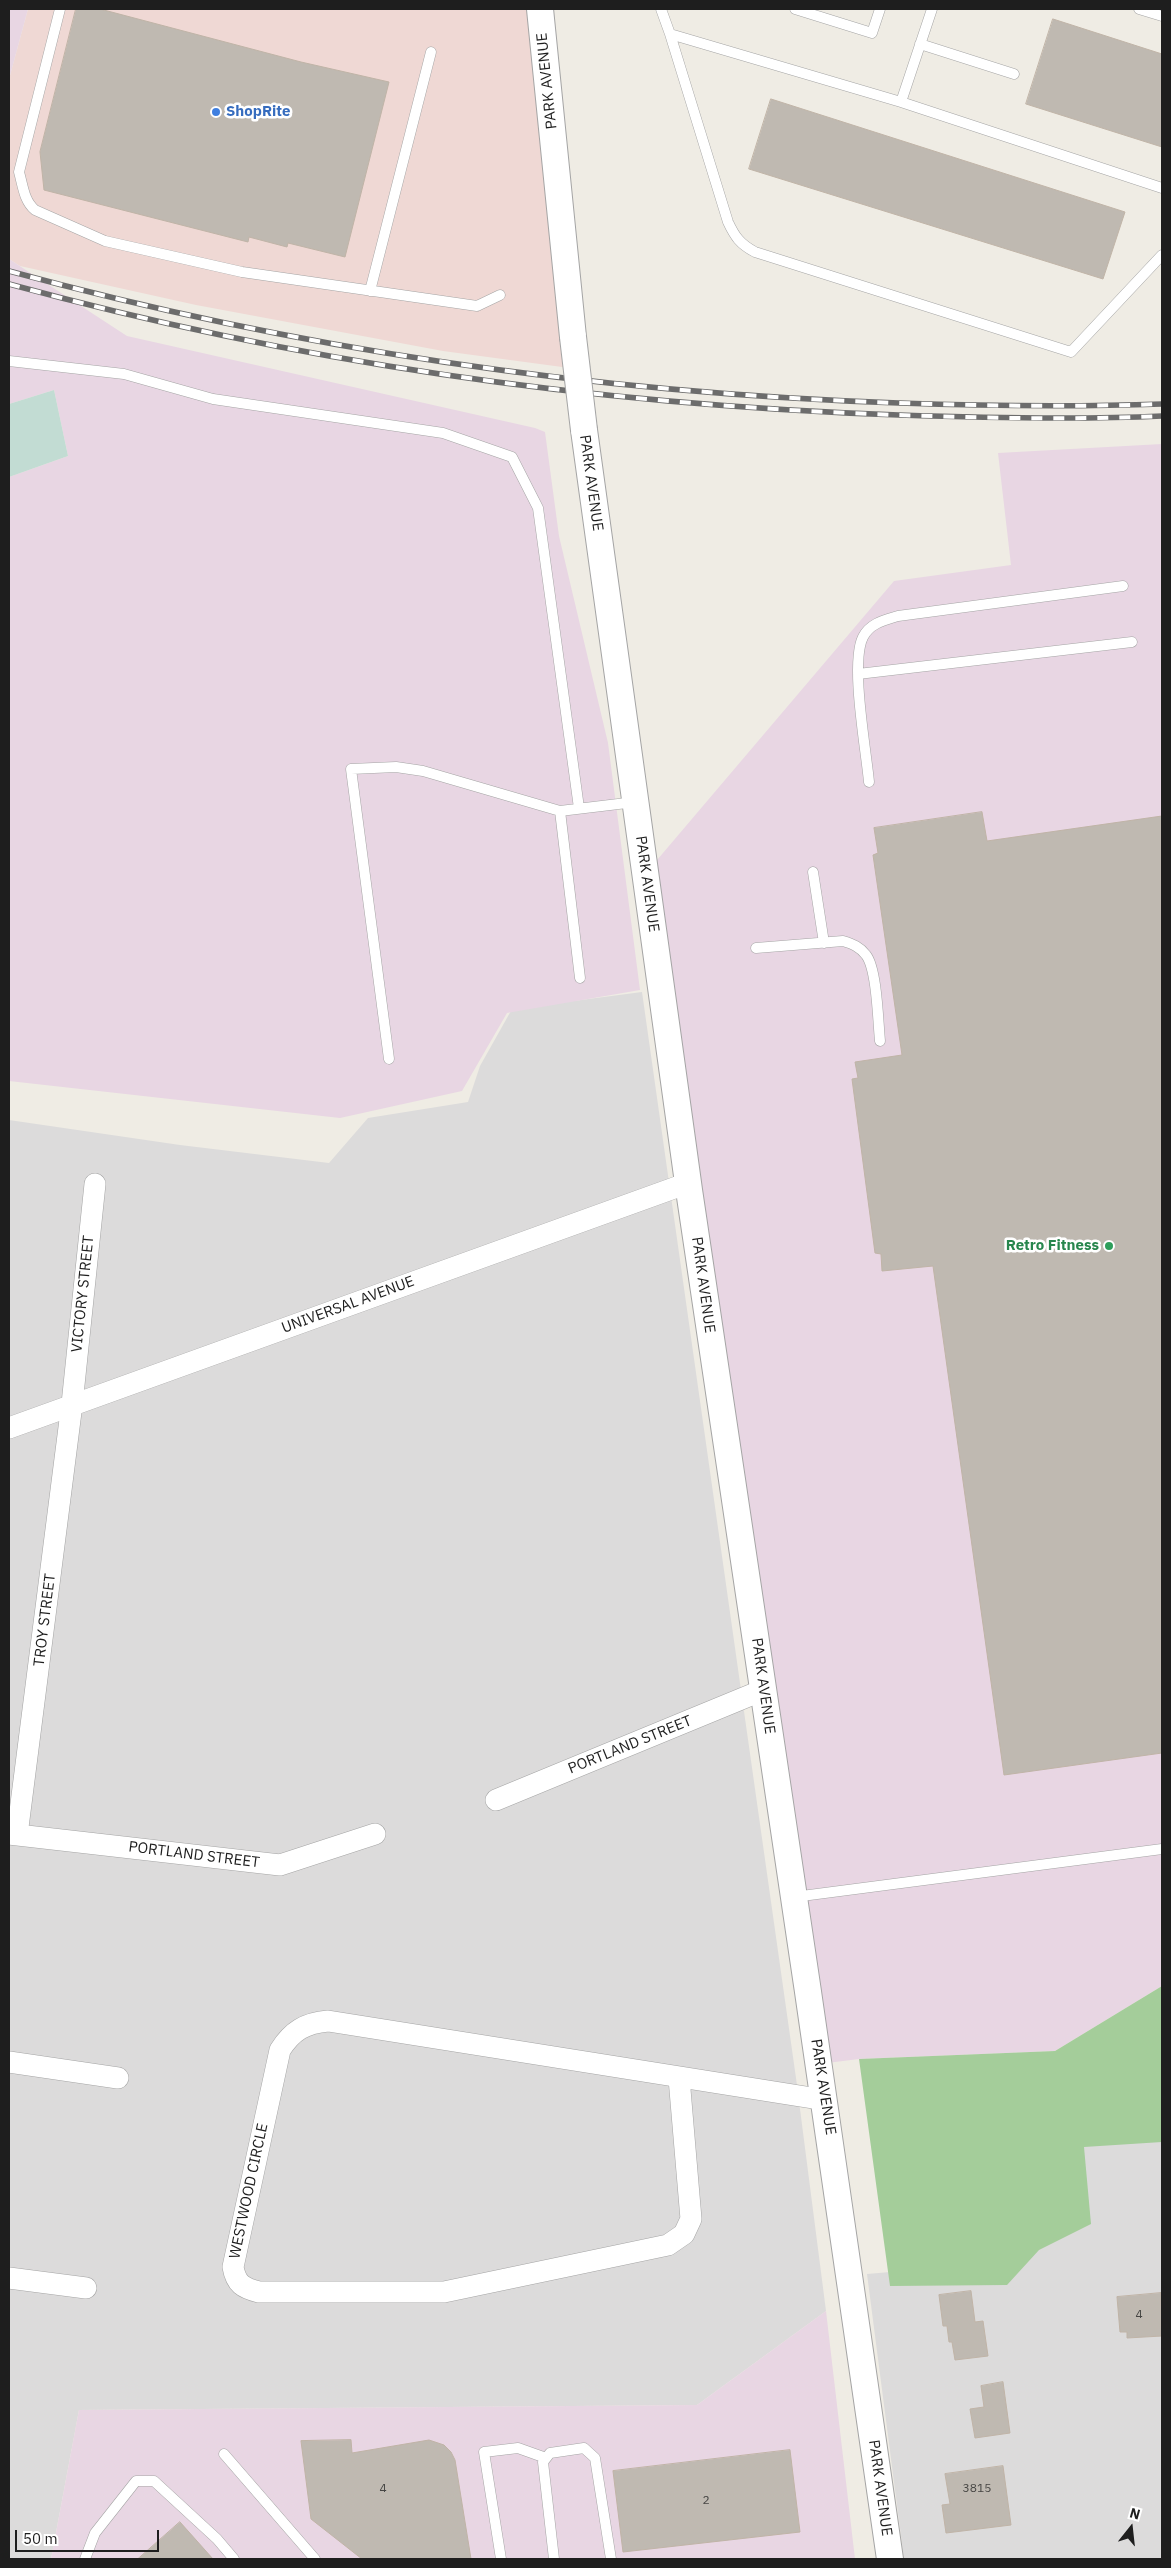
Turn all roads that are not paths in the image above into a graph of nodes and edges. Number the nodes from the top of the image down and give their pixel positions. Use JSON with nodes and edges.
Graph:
{"nodes":[{"id":1,"x":60,"y":9,"type":"edge"},
{"id":2,"x":540,"y":9,"type":"edge"},
{"id":3,"x":661,"y":9,"type":"edge"},
{"id":4,"x":795,"y":9,"type":"edge"},
{"id":5,"x":880,"y":9,"type":"edge"},
{"id":6,"x":932,"y":9,"type":"edge"},
{"id":7,"x":1139,"y":9,"type":"edge"},
{"id":8,"x":1162,"y":16,"type":"edge"},
{"id":9,"x":670,"y":34,"type":"junction"},
{"id":10,"x":920,"y":44,"type":"junction"},
{"id":11,"x":431,"y":52,"type":"dead end"},
{"id":12,"x":1014,"y":74,"type":"dead end"},
{"id":13,"x":901,"y":102,"type":"junction"},
{"id":14,"x":1162,"y":188,"type":"edge"},
{"id":15,"x":1162,"y":255,"type":"edge"},
{"id":16,"x":370,"y":291,"type":"junction"},
{"id":17,"x":500,"y":295,"type":"dead end"},
{"id":18,"x":9,"y":361,"type":"edge"},
{"id":19,"x":1123,"y":586,"type":"dead end"},
{"id":20,"x":1132,"y":642,"type":"dead end"},
{"id":21,"x":858,"y":674,"type":"junction"},
{"id":22,"x":869,"y":782,"type":"dead end"},
{"id":23,"x":636,"y":802,"type":"junction"},
{"id":24,"x":579,"y":808,"type":"junction"},
{"id":25,"x":560,"y":811,"type":"junction"},
{"id":26,"x":813,"y":872,"type":"dead end"},
{"id":27,"x":824,"y":943,"type":"junction"},
{"id":28,"x":756,"y":948,"type":"dead end"},
{"id":29,"x":580,"y":978,"type":"dead end"},
{"id":30,"x":880,"y":1041,"type":"dead end"},
{"id":31,"x":389,"y":1059,"type":"dead end"},
{"id":32,"x":688,"y":1183,"type":"junction"},
{"id":33,"x":95,"y":1184,"type":"dead end"},
{"id":34,"x":72,"y":1404,"type":"junction"},
{"id":35,"x":9,"y":1428,"type":"edge"},
{"id":36,"x":763,"y":1690,"type":"junction"},
{"id":37,"x":496,"y":1800,"type":"dead end"},
{"id":38,"x":374,"y":1834,"type":"dead end"},
{"id":39,"x":13,"y":1835,"type":"edge"},
{"id":40,"x":1162,"y":1849,"type":"edge"},
{"id":41,"x":793,"y":1897,"type":"junction"},
{"id":42,"x":9,"y":2062,"type":"edge"},
{"id":43,"x":118,"y":2078,"type":"dead end"},
{"id":44,"x":679,"y":2078,"type":"junction"},
{"id":45,"x":825,"y":2100,"type":"junction"},
{"id":46,"x":9,"y":2278,"type":"edge"},
{"id":47,"x":86,"y":2288,"type":"dead end"},
{"id":48,"x":224,"y":2454,"type":"dead end"},
{"id":49,"x":546,"y":2458,"type":"junction"},
{"id":50,"x":85,"y":2559,"type":"edge"},
{"id":51,"x":234,"y":2559,"type":"edge"},
{"id":52,"x":315,"y":2559,"type":"edge"},
{"id":53,"x":501,"y":2559,"type":"edge"},
{"id":54,"x":554,"y":2559,"type":"edge"},
{"id":55,"x":611,"y":2559,"type":"edge"},
{"id":56,"x":890,"y":2559,"type":"edge"}],
"edges":[{"from":1,"to":16,"type":"lane"},
{"from":2,"to":23,"type":"street","name":"PARK AVENUE","bridge":true},
{"from":3,"to":9,"type":"lane"},
{"from":4,"to":5,"type":"lane"},
{"from":6,"to":10,"type":"lane"},
{"from":7,"to":8,"type":"lane"},
{"from":9,"to":13,"type":"lane"},
{"from":9,"to":15,"type":"lane"},
{"from":10,"to":12,"type":"lane"},
{"from":10,"to":13,"type":"lane"},
{"from":11,"to":16,"type":"lane"},
{"from":13,"to":14,"type":"lane"},
{"from":16,"to":17,"type":"lane"},
{"from":18,"to":24,"type":"lane"},
{"from":19,"to":21,"type":"lane"},
{"from":20,"to":21,"type":"lane"},
{"from":21,"to":22,"type":"lane"},
{"from":23,"to":24,"type":"lane"},
{"from":23,"to":32,"type":"street","name":"PARK AVENUE"},
{"from":24,"to":25,"type":"lane"},
{"from":25,"to":29,"type":"lane"},
{"from":25,"to":31,"type":"lane"},
{"from":26,"to":27,"type":"lane"},
{"from":27,"to":28,"type":"lane"},
{"from":27,"to":30,"type":"lane"},
{"from":32,"to":34,"type":"street","name":"UNIVERSAL AVENUE"},
{"from":32,"to":36,"type":"street","name":"PARK AVENUE"},
{"from":33,"to":34,"type":"street","name":"VICTORY STREET"},
{"from":34,"to":35,"type":"street","name":"UNIVERSAL AVENUE"},
{"from":34,"to":39,"type":"street","name":"TROY STREET"},
{"from":36,"to":37,"type":"street","name":"PORTLAND STREET"},
{"from":36,"to":41,"type":"street","name":"PARK AVENUE"},
{"from":38,"to":39,"type":"street","name":"PORTLAND STREET"},
{"from":40,"to":41,"type":"lane"},
{"from":41,"to":45,"type":"street","name":"PARK AVENUE"},
{"from":42,"to":43,"type":"street"},
{"from":44,"to":44,"type":"street","name":"WESTWOOD CIRCLE"},
{"from":44,"to":45,"type":"street","name":"WESTWOOD CIRCLE"},
{"from":45,"to":56,"type":"street","name":"PARK AVENUE"},
{"from":46,"to":47,"type":"street"},
{"from":48,"to":52,"type":"lane"},
{"from":49,"to":53,"type":"lane"},
{"from":49,"to":54,"type":"lane"},
{"from":49,"to":55,"type":"lane"},
{"from":50,"to":51,"type":"lane"}]}
